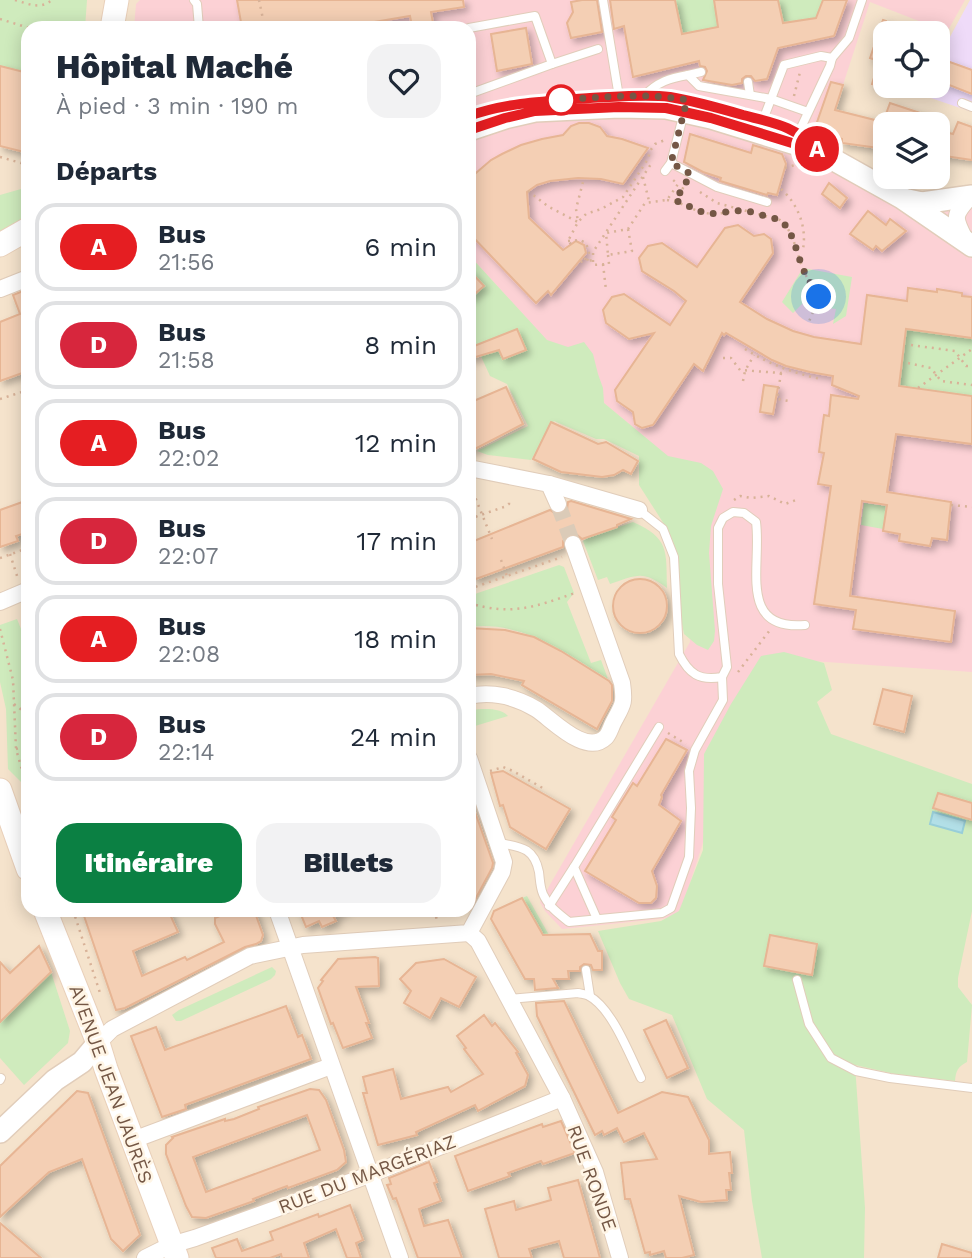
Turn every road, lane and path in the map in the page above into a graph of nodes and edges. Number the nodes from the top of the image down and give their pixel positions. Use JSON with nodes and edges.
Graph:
{"nodes":[{"id":1,"x":15,"y":0,"type":"edge"},
{"id":2,"x":52,"y":0,"type":"edge"},
{"id":3,"x":107,"y":0,"type":"edge"},
{"id":4,"x":117,"y":0,"type":"edge"},
{"id":5,"x":194,"y":0,"type":"edge"},
{"id":6,"x":259,"y":0,"type":"edge"},
{"id":7,"x":603,"y":0,"type":"edge"},
{"id":8,"x":862,"y":0,"type":"edge"},
{"id":9,"x":0,"y":19,"type":"edge"},
{"id":10,"x":263,"y":19,"type":"dead end"},
{"id":11,"x":110,"y":21,"type":"edge"},
{"id":12,"x":112,"y":21,"type":"edge"},
{"id":13,"x":198,"y":21,"type":"edge"},
{"id":14,"x":21,"y":26,"type":"edge"},
{"id":15,"x":476,"y":27,"type":"edge"},
{"id":16,"x":598,"y":49,"type":"dead end"},
{"id":17,"x":832,"y":58,"type":"junction"},
{"id":18,"x":800,"y":61,"type":"junction"},
{"id":19,"x":552,"y":64,"type":"junction"},
{"id":20,"x":701,"y":72,"type":"dead end"},
{"id":21,"x":688,"y":75,"type":"junction"},
{"id":22,"x":748,"y":82,"type":"dead end"},
{"id":23,"x":476,"y":90,"type":"edge"},
{"id":24,"x":750,"y":95,"type":"junction"},
{"id":25,"x":644,"y":96,"type":"junction"},
{"id":26,"x":619,"y":97,"type":"junction"},
{"id":27,"x":771,"y":99,"type":"junction"},
{"id":28,"x":962,"y":103,"type":"dead end"},
{"id":29,"x":686,"y":106,"type":"junction"},
{"id":30,"x":791,"y":107,"type":"junction"},
{"id":31,"x":972,"y":107,"type":"edge"},
{"id":32,"x":808,"y":112,"type":"junction"},
{"id":33,"x":476,"y":114,"type":"edge"},
{"id":34,"x":763,"y":120,"type":"junction"},
{"id":35,"x":476,"y":128,"type":"edge"},
{"id":36,"x":798,"y":134,"type":"junction"},
{"id":37,"x":666,"y":140,"type":"dead end"},
{"id":38,"x":818,"y":151,"type":"junction"},
{"id":39,"x":0,"y":158,"type":"edge"},
{"id":40,"x":21,"y":163,"type":"edge"},
{"id":41,"x":671,"y":163,"type":"junction"},
{"id":42,"x":797,"y":164,"type":"dead end"},
{"id":43,"x":785,"y":168,"type":"dead end"},
{"id":44,"x":665,"y":173,"type":"junction"},
{"id":45,"x":691,"y":174,"type":"junction"},
{"id":46,"x":643,"y":177,"type":"junction"},
{"id":47,"x":584,"y":178,"type":"dead end"},
{"id":48,"x":781,"y":190,"type":"dead end"},
{"id":49,"x":528,"y":191,"type":"dead end"},
{"id":50,"x":965,"y":197,"type":"edge"},
{"id":51,"x":902,"y":198,"type":"junction"},
{"id":52,"x":667,"y":200,"type":"junction"},
{"id":53,"x":675,"y":201,"type":"junction"},
{"id":54,"x":649,"y":202,"type":"junction"},
{"id":55,"x":767,"y":202,"type":"dead end"},
{"id":56,"x":934,"y":220,"type":"junction"},
{"id":57,"x":578,"y":222,"type":"junction"},
{"id":58,"x":628,"y":229,"type":"junction"},
{"id":59,"x":21,"y":233,"type":"edge"},
{"id":60,"x":606,"y":233,"type":"junction"},
{"id":61,"x":969,"y":244,"type":"edge"},
{"id":62,"x":0,"y":245,"type":"edge"},
{"id":63,"x":803,"y":248,"type":"dead end"},
{"id":64,"x":608,"y":255,"type":"junction"},
{"id":65,"x":585,"y":259,"type":"junction"},
{"id":66,"x":593,"y":260,"type":"junction"},
{"id":67,"x":579,"y":262,"type":"dead end"},
{"id":68,"x":603,"y":264,"type":"junction"},
{"id":69,"x":21,"y":281,"type":"edge"},
{"id":70,"x":0,"y":289,"type":"edge"},
{"id":71,"x":606,"y":290,"type":"dead end"},
{"id":72,"x":808,"y":324,"type":"dead end"},
{"id":73,"x":911,"y":345,"type":"dead end"},
{"id":74,"x":745,"y":349,"type":"dead end"},
{"id":75,"x":972,"y":349,"type":"edge"},
{"id":76,"x":754,"y":355,"type":"junction"},
{"id":77,"x":723,"y":358,"type":"dead end"},
{"id":78,"x":960,"y":358,"type":"junction"},
{"id":79,"x":908,"y":363,"type":"dead end"},
{"id":80,"x":972,"y":366,"type":"edge"},
{"id":81,"x":745,"y":371,"type":"junction"},
{"id":82,"x":789,"y":371,"type":"junction"},
{"id":83,"x":781,"y":373,"type":"junction"},
{"id":84,"x":937,"y":374,"type":"junction"},
{"id":85,"x":821,"y":379,"type":"dead end"},
{"id":86,"x":743,"y":381,"type":"dead end"},
{"id":87,"x":972,"y":385,"type":"edge"},
{"id":88,"x":918,"y":388,"type":"dead end"},
{"id":89,"x":21,"y":392,"type":"edge"},
{"id":90,"x":0,"y":399,"type":"edge"},
{"id":91,"x":789,"y":401,"type":"dead end"},
{"id":92,"x":476,"y":469,"type":"edge"},
{"id":93,"x":549,"y":484,"type":"junction"},
{"id":94,"x":476,"y":499,"type":"edge"},
{"id":95,"x":509,"y":499,"type":"dead end"},
{"id":96,"x":799,"y":499,"type":"dead end"},
{"id":97,"x":558,"y":504,"type":"tunnel mouth"},
{"id":98,"x":951,"y":505,"type":"dead end"},
{"id":99,"x":972,"y":507,"type":"edge"},
{"id":100,"x":639,"y":510,"type":"joint"},
{"id":101,"x":482,"y":514,"type":"junction"},
{"id":102,"x":476,"y":516,"type":"edge"},
{"id":103,"x":723,"y":518,"type":"junction"},
{"id":104,"x":492,"y":539,"type":"dead end"},
{"id":105,"x":574,"y":548,"type":"joint"},
{"id":106,"x":21,"y":550,"type":"edge"},
{"id":107,"x":10,"y":554,"type":"junction"},
{"id":108,"x":0,"y":558,"type":"edge"},
{"id":109,"x":501,"y":560,"type":"dead end"},
{"id":110,"x":507,"y":576,"type":"junction"},
{"id":111,"x":21,"y":583,"type":"edge"},
{"id":112,"x":476,"y":587,"type":"edge"},
{"id":113,"x":588,"y":588,"type":"junction"},
{"id":114,"x":21,"y":593,"type":"edge"},
{"id":115,"x":0,"y":602,"type":"edge"},
{"id":116,"x":476,"y":605,"type":"edge"},
{"id":117,"x":777,"y":622,"type":"junction"},
{"id":118,"x":805,"y":625,"type":"dead end"},
{"id":119,"x":0,"y":629,"type":"edge"},
{"id":120,"x":722,"y":677,"type":"junction"},
{"id":121,"x":476,"y":696,"type":"edge"},
{"id":122,"x":14,"y":704,"type":"junction"},
{"id":123,"x":21,"y":710,"type":"edge"},
{"id":124,"x":659,"y":727,"type":"joint"},
{"id":125,"x":21,"y":747,"type":"edge"},
{"id":126,"x":16,"y":749,"type":"junction"},
{"id":127,"x":695,"y":750,"type":"junction"},
{"id":128,"x":21,"y":766,"type":"edge"},
{"id":129,"x":476,"y":776,"type":"edge"},
{"id":130,"x":0,"y":779,"type":"edge"},
{"id":131,"x":476,"y":779,"type":"edge"},
{"id":132,"x":546,"y":790,"type":"dead end"},
{"id":133,"x":0,"y":791,"type":"edge"},
{"id":134,"x":499,"y":843,"type":"junction"},
{"id":135,"x":21,"y":850,"type":"edge"},
{"id":136,"x":574,"y":867,"type":"junction"},
{"id":137,"x":549,"y":906,"type":"junction"},
{"id":138,"x":48,"y":917,"type":"edge"},
{"id":139,"x":75,"y":917,"type":"edge"},
{"id":140,"x":279,"y":917,"type":"edge"},
{"id":141,"x":597,"y":919,"type":"junction"},
{"id":142,"x":469,"y":933,"type":"junction"},
{"id":143,"x":290,"y":947,"type":"junction"},
{"id":144,"x":586,"y":970,"type":"dead end"},
{"id":145,"x":797,"y":980,"type":"dead end"},
{"id":146,"x":590,"y":996,"type":"junction"},
{"id":147,"x":509,"y":999,"type":"junction"},
{"id":148,"x":105,"y":1036,"type":"junction"},
{"id":149,"x":331,"y":1066,"type":"junction"},
{"id":150,"x":641,"y":1078,"type":"dead end"},
{"id":151,"x":972,"y":1088,"type":"edge"},
{"id":152,"x":562,"y":1098,"type":"junction"},
{"id":153,"x":0,"y":1132,"type":"edge"},
{"id":154,"x":132,"y":1140,"type":"junction"},
{"id":155,"x":369,"y":1175,"type":"junction"},
{"id":156,"x":174,"y":1251,"type":"edge"},
{"id":157,"x":145,"y":1258,"type":"edge"},
{"id":158,"x":400,"y":1258,"type":"edge"},
{"id":159,"x":620,"y":1258,"type":"edge"}],
"edges":[{"from":1,"to":2,"type":"path"},
{"from":3,"to":11,"type":"main road"},
{"from":4,"to":12,"type":"main road"},
{"from":5,"to":13,"type":"lane"},
{"from":6,"to":10,"type":"path"},
{"from":7,"to":26,"type":"lane"},
{"from":8,"to":17,"type":"lane"},
{"from":9,"to":14,"type":"path"},
{"from":15,"to":19,"type":"lane"},
{"from":16,"to":19,"type":"lane"},
{"from":17,"to":18,"type":"lane"},
{"from":17,"to":32,"type":"lane"},
{"from":18,"to":27,"type":"lane"},
{"from":18,"to":30,"type":"path"},
{"from":19,"to":23,"type":"lane"},
{"from":20,"to":21,"type":"lane"},
{"from":21,"to":24,"type":"lane"},
{"from":21,"to":25,"type":"lane"},
{"from":22,"to":24,"type":"lane"},
{"from":24,"to":27,"type":"lane"},
{"from":25,"to":26,"type":"street"},
{"from":25,"to":29,"type":"street"},
{"from":26,"to":33,"type":"street"},
{"from":27,"to":30,"type":"lane"},
{"from":27,"to":34,"type":"lane"},
{"from":28,"to":31,"type":"lane"},
{"from":29,"to":34,"type":"street"},
{"from":29,"to":35,"type":"street"},
{"from":29,"to":38,"type":"street"},
{"from":29,"to":41,"type":"lane"},
{"from":30,"to":32,"type":"lane"},
{"from":32,"to":36,"type":"lane"},
{"from":34,"to":36,"type":"street"},
{"from":36,"to":38,"type":"street"},
{"from":37,"to":57,"type":"path"},
{"from":38,"to":51,"type":"street"},
{"from":39,"to":40,"type":"path"},
{"from":41,"to":44,"type":"lane"},
{"from":41,"to":45,"type":"lane"},
{"from":42,"to":43,"type":"path"},
{"from":44,"to":46,"type":"path"},
{"from":44,"to":52,"type":"path"},
{"from":45,"to":53,"type":"path"},
{"from":45,"to":55,"type":"lane"},
{"from":46,"to":54,"type":"path"},
{"from":46,"to":60,"type":"path"},
{"from":47,"to":57,"type":"path"},
{"from":48,"to":63,"type":"path"},
{"from":49,"to":57,"type":"path"},
{"from":50,"to":51,"type":"street"},
{"from":50,"to":56,"type":"street"},
{"from":50,"to":61,"type":"street"},
{"from":51,"to":56,"type":"street"},
{"from":52,"to":53,"type":"path"},
{"from":52,"to":54,"type":"path"},
{"from":53,"to":72,"type":"path"},
{"from":54,"to":58,"type":"path"},
{"from":56,"to":61,"type":"street"},
{"from":57,"to":65,"type":"path"},
{"from":58,"to":60,"type":"path"},
{"from":58,"to":64,"type":"path"},
{"from":59,"to":62,"type":"main road"},
{"from":60,"to":64,"type":"path"},
{"from":60,"to":66,"type":"path"},
{"from":64,"to":68,"type":"path"},
{"from":65,"to":66,"type":"path"},
{"from":65,"to":67,"type":"path"},
{"from":66,"to":68,"type":"path"},
{"from":68,"to":71,"type":"path"},
{"from":69,"to":70,"type":"street"},
{"from":73,"to":78,"type":"path"},
{"from":74,"to":76,"type":"path"},
{"from":75,"to":78,"type":"path"},
{"from":76,"to":81,"type":"path"},
{"from":76,"to":82,"type":"path"},
{"from":77,"to":81,"type":"path"},
{"from":78,"to":80,"type":"path"},
{"from":78,"to":84,"type":"path"},
{"from":79,"to":84,"type":"path"},
{"from":81,"to":83,"type":"path"},
{"from":81,"to":86,"type":"path"},
{"from":82,"to":83,"type":"path"},
{"from":82,"to":85,"type":"path"},
{"from":83,"to":91,"type":"path"},
{"from":84,"to":87,"type":"path"},
{"from":84,"to":88,"type":"path"},
{"from":89,"to":90,"type":"path"},
{"from":92,"to":93,"type":"street"},
{"from":93,"to":97,"type":"street"},
{"from":93,"to":100,"type":"street"},
{"from":94,"to":101,"type":"path"},
{"from":95,"to":101,"type":"path"},
{"from":96,"to":103,"type":"path"},
{"from":98,"to":99,"type":"path"},
{"from":100,"to":120,"type":"lane"},
{"from":101,"to":102,"type":"path"},
{"from":101,"to":104,"type":"path"},
{"from":103,"to":117,"type":"lane"},
{"from":103,"to":120,"type":"lane"},
{"from":105,"to":110,"type":"path"},
{"from":105,"to":113,"type":"street"},
{"from":106,"to":107,"type":"path"},
{"from":107,"to":108,"type":"path"},
{"from":107,"to":111,"type":"path"},
{"from":109,"to":110,"type":"path"},
{"from":110,"to":112,"type":"path"},
{"from":113,"to":116,"type":"path"},
{"from":113,"to":121,"type":"street"},
{"from":114,"to":115,"type":"street"},
{"from":117,"to":118,"type":"lane"},
{"from":117,"to":120,"type":"path"},
{"from":119,"to":122,"type":"path"},
{"from":120,"to":127,"type":"lane"},
{"from":122,"to":123,"type":"path"},
{"from":122,"to":126,"type":"path"},
{"from":124,"to":127,"type":"path"},
{"from":124,"to":136,"type":"lane"},
{"from":125,"to":126,"type":"path"},
{"from":126,"to":128,"type":"path"},
{"from":127,"to":141,"type":"lane"},
{"from":129,"to":132,"type":"path"},
{"from":130,"to":133,"type":"main road"},
{"from":131,"to":134,"type":"street"},
{"from":133,"to":135,"type":"main road"},
{"from":134,"to":137,"type":"lane"},
{"from":134,"to":142,"type":"street"},
{"from":136,"to":137,"type":"lane"},
{"from":136,"to":141,"type":"lane"},
{"from":137,"to":141,"type":"lane"},
{"from":138,"to":148,"type":"main road","name":"AVENUE JEAN JAURÈS"},
{"from":139,"to":148,"type":"path"},
{"from":140,"to":143,"type":"street"},
{"from":142,"to":143,"type":"street"},
{"from":142,"to":147,"type":"street","name":"RUE RONDE"},
{"from":143,"to":148,"type":"street"},
{"from":143,"to":149,"type":"street"},
{"from":144,"to":146,"type":"lane"},
{"from":145,"to":151,"type":"lane"},
{"from":146,"to":147,"type":"lane"},
{"from":146,"to":150,"type":"lane"},
{"from":147,"to":152,"type":"street","name":"RUE RONDE"},
{"from":148,"to":153,"type":"street"},
{"from":148,"to":154,"type":"main road","name":"AVENUE JEAN JAURÈS"},
{"from":149,"to":154,"type":"street"},
{"from":149,"to":155,"type":"street"},
{"from":152,"to":155,"type":"street","name":"RUE DU MARGÉRIAZ"},
{"from":152,"to":159,"type":"street","name":"RUE RONDE"},
{"from":154,"to":156,"type":"main road","name":"AVENUE JEAN JAURÈS"},
{"from":155,"to":156,"type":"street","name":"RUE DU MARGÉRIAZ"},
{"from":155,"to":158,"type":"street"},
{"from":156,"to":157,"type":"street","name":"RUE DU MARGÉRIAZ"}]}
